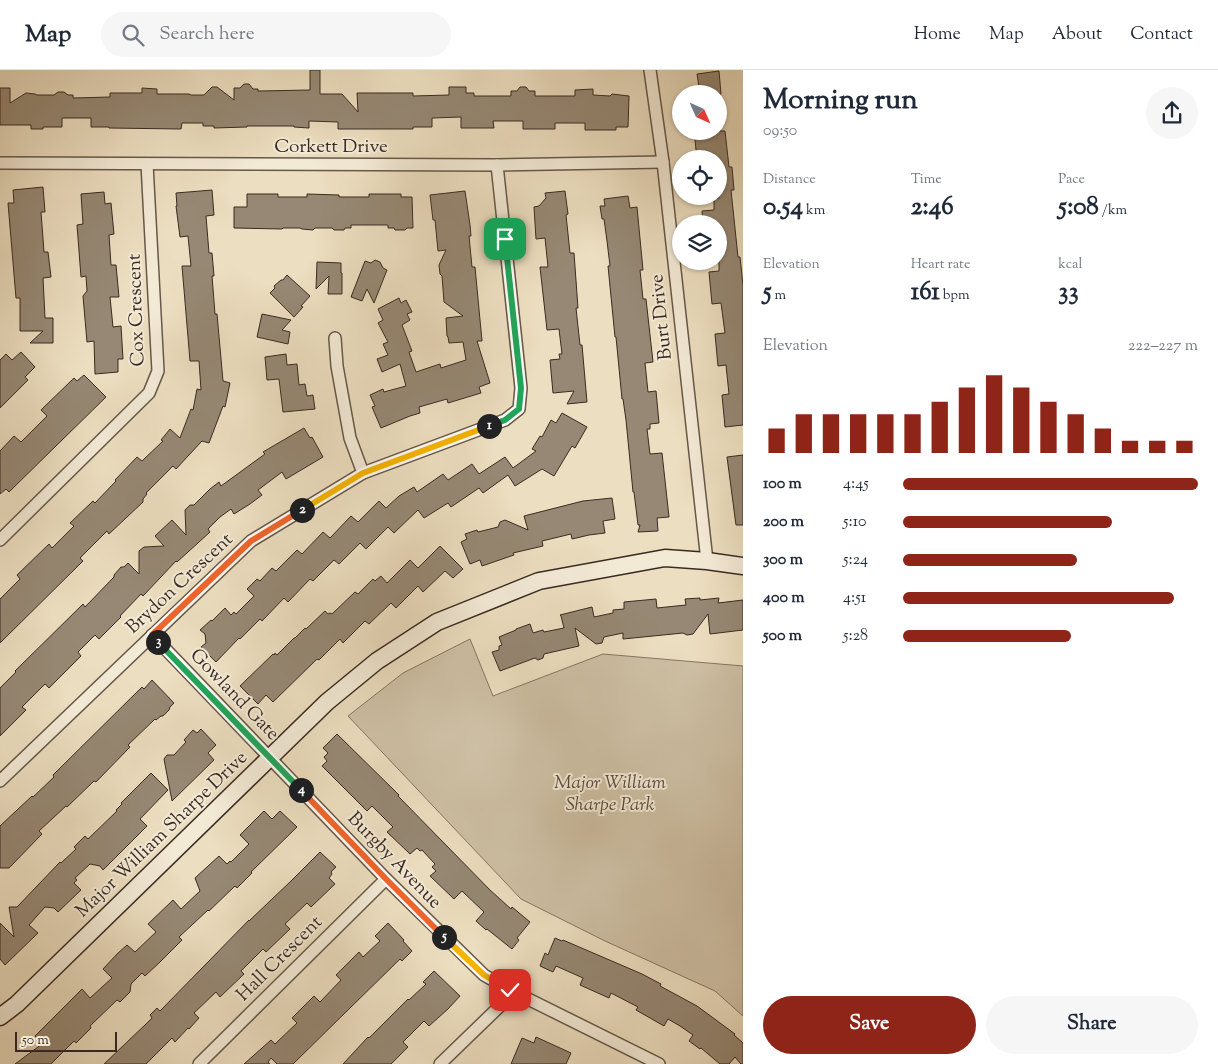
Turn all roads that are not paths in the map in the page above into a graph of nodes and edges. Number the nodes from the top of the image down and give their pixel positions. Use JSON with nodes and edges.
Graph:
{"nodes":[{"id":1,"x":650,"y":70,"type":"edge"},
{"id":2,"x":663,"y":162,"type":"junction"},
{"id":3,"x":0,"y":163,"type":"edge"},
{"id":4,"x":147,"y":164,"type":"junction"},
{"id":5,"x":497,"y":165,"type":"junction"},
{"id":6,"x":335,"y":338,"type":"dead end"},
{"id":7,"x":363,"y":473,"type":"junction"},
{"id":8,"x":0,"y":540,"type":"edge"},
{"id":9,"x":707,"y":561,"type":"junction"},
{"id":10,"x":743,"y":566,"type":"edge"},
{"id":11,"x":152,"y":635,"type":"junction"},
{"id":12,"x":270,"y":757,"type":"junction"},
{"id":13,"x":0,"y":781,"type":"edge"},
{"id":14,"x":386,"y":879,"type":"junction"},
{"id":15,"x":510,"y":990,"type":"junction"},
{"id":16,"x":0,"y":1017,"type":"edge"},
{"id":17,"x":199,"y":1064,"type":"edge"},
{"id":18,"x":440,"y":1064,"type":"edge"},
{"id":19,"x":659,"y":1064,"type":"edge"}],
"edges":[{"from":1,"to":2,"type":"street","name":"Burt Drive"},
{"from":2,"to":5,"type":"street","name":"Corkett Drive"},
{"from":2,"to":9,"type":"street","name":"Burt Drive"},
{"from":3,"to":4,"type":"street","name":"Corkett Drive"},
{"from":4,"to":5,"type":"street","name":"Corkett Drive"},
{"from":4,"to":8,"type":"street","name":"Cox Crescent"},
{"from":5,"to":7,"type":"street","name":"Brydon Crescent"},
{"from":6,"to":7,"type":"street"},
{"from":7,"to":11,"type":"street","name":"Brydon Crescent"},
{"from":9,"to":10,"type":"street","name":"Major William Sharpe Drive"},
{"from":9,"to":12,"type":"street","name":"Major William Sharpe Drive"},
{"from":11,"to":12,"type":"street","name":"Gowland Gate"},
{"from":11,"to":13,"type":"street","name":"Brydon Crescent"},
{"from":12,"to":14,"type":"street","name":"Burgby Avenue"},
{"from":12,"to":16,"type":"street","name":"Major William Sharpe Drive"},
{"from":14,"to":15,"type":"street","name":"Burgby Avenue"},
{"from":14,"to":17,"type":"street","name":"Hall Crescent"},
{"from":15,"to":18,"type":"street"},
{"from":15,"to":19,"type":"street","name":"Burgby Avenue"}]}
